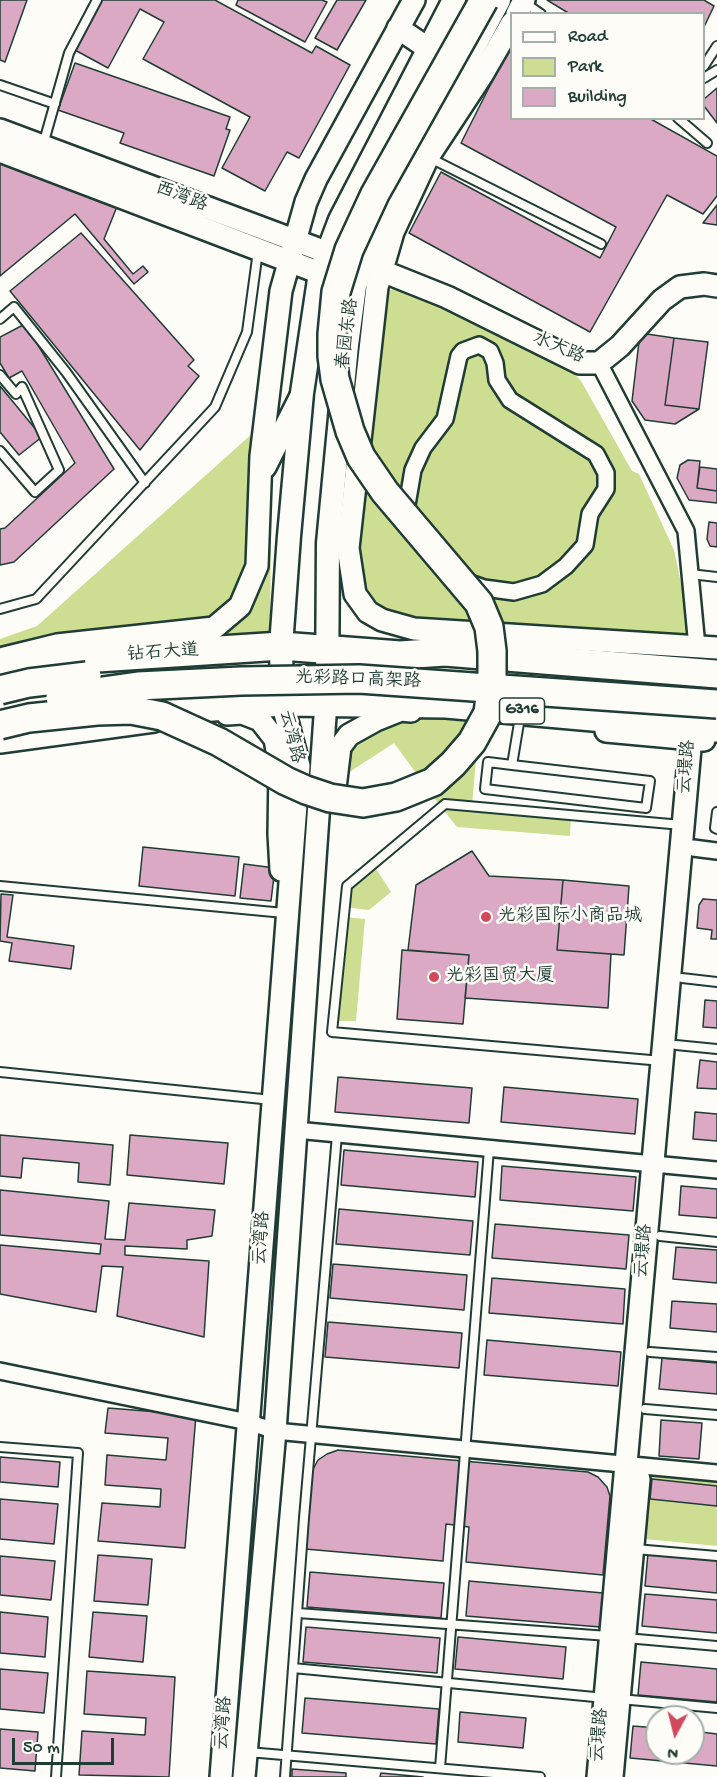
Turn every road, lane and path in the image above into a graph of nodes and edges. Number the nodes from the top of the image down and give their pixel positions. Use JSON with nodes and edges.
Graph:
{"nodes":[{"id":1,"x":97,"y":0,"type":"edge"},
{"id":2,"x":414,"y":0,"type":"edge"},
{"id":3,"x":454,"y":0,"type":"edge"},
{"id":4,"x":484,"y":0,"type":"edge"},
{"id":5,"x":499,"y":0,"type":"edge"},
{"id":6,"x":522,"y":5,"type":"edge"},
{"id":7,"x":537,"y":12,"type":"edge"},
{"id":8,"x":510,"y":25,"type":"edge"},
{"id":9,"x":399,"y":28,"type":"junction"},
{"id":10,"x":717,"y":46,"type":"edge"},
{"id":11,"x":429,"y":49,"type":"junction"},
{"id":12,"x":705,"y":64,"type":"edge"},
{"id":13,"x":473,"y":71,"type":"junction"},
{"id":14,"x":0,"y":85,"type":"edge"},
{"id":15,"x":55,"y":104,"type":"junction"},
{"id":16,"x":680,"y":120,"type":"edge"},
{"id":17,"x":0,"y":130,"type":"edge"},
{"id":18,"x":707,"y":143,"type":"dead end"},
{"id":19,"x":43,"y":146,"type":"junction"},
{"id":20,"x":0,"y":151,"type":"edge"},
{"id":21,"x":423,"y":154,"type":"junction"},
{"id":22,"x":601,"y":244,"type":"dead end"},
{"id":23,"x":258,"y":248,"type":"junction"},
{"id":24,"x":292,"y":251,"type":"junction"},
{"id":25,"x":323,"y":263,"type":"junction"},
{"id":26,"x":366,"y":274,"type":"junction"},
{"id":27,"x":717,"y":286,"type":"edge"},
{"id":28,"x":0,"y":319,"type":"edge"},
{"id":29,"x":599,"y":363,"type":"junction"},
{"id":30,"x":0,"y":375,"type":"edge"},
{"id":31,"x":302,"y":393,"type":"junction"},
{"id":32,"x":0,"y":451,"type":"edge"},
{"id":33,"x":261,"y":477,"type":"junction"},
{"id":34,"x":145,"y":483,"type":"junction"},
{"id":35,"x":408,"y":520,"type":"dead end"},
{"id":36,"x":690,"y":574,"type":"junction"},
{"id":37,"x":717,"y":577,"type":"edge"},
{"id":38,"x":458,"y":579,"type":"dead end"},
{"id":39,"x":0,"y":609,"type":"edge"},
{"id":40,"x":414,"y":629,"type":"junction"},
{"id":41,"x":132,"y":636,"type":"junction"},
{"id":42,"x":658,"y":644,"type":"junction"},
{"id":43,"x":281,"y":646,"type":"junction"},
{"id":44,"x":707,"y":647,"type":"edge"},
{"id":45,"x":328,"y":648,"type":"junction"},
{"id":46,"x":472,"y":654,"type":"junction"},
{"id":47,"x":0,"y":659,"type":"edge"},
{"id":48,"x":67,"y":660,"type":"junction"},
{"id":49,"x":587,"y":663,"type":"junction"},
{"id":50,"x":717,"y":674,"type":"edge"},
{"id":51,"x":0,"y":675,"type":"edge"},
{"id":52,"x":717,"y":689,"type":"edge"},
{"id":53,"x":0,"y":690,"type":"edge"},
{"id":54,"x":282,"y":702,"type":"junction"},
{"id":55,"x":326,"y":702,"type":"junction"},
{"id":56,"x":717,"y":704,"type":"edge"},
{"id":57,"x":0,"y":708,"type":"edge"},
{"id":58,"x":519,"y":723,"type":"junction"},
{"id":59,"x":127,"y":724,"type":"junction"},
{"id":60,"x":8,"y":729,"type":"edge"},
{"id":61,"x":707,"y":735,"type":"edge"},
{"id":62,"x":0,"y":742,"type":"edge"},
{"id":63,"x":512,"y":765,"type":"junction"},
{"id":64,"x":717,"y":812,"type":"edge"},
{"id":65,"x":683,"y":826,"type":"junction"},
{"id":66,"x":717,"y":829,"type":"edge"},
{"id":67,"x":693,"y":848,"type":"junction"},
{"id":68,"x":717,"y":850,"type":"edge"},
{"id":69,"x":0,"y":886,"type":"edge"},
{"id":70,"x":284,"y":913,"type":"junction"},
{"id":71,"x":286,"y":943,"type":"junction"},
{"id":72,"x":310,"y":945,"type":"junction"},
{"id":73,"x":682,"y":978,"type":"junction"},
{"id":74,"x":717,"y":982,"type":"edge"},
{"id":75,"x":717,"y":1049,"type":"edge"},
{"id":76,"x":670,"y":1053,"type":"junction"},
{"id":77,"x":0,"y":1072,"type":"edge"},
{"id":78,"x":273,"y":1100,"type":"junction"},
{"id":79,"x":296,"y":1130,"type":"junction"},
{"id":80,"x":337,"y":1135,"type":"junction"},
{"id":81,"x":489,"y":1149,"type":"junction"},
{"id":82,"x":659,"y":1164,"type":"junction"},
{"id":83,"x":717,"y":1170,"type":"edge"},
{"id":84,"x":660,"y":1236,"type":"junction"},
{"id":85,"x":717,"y":1242,"type":"edge"},
{"id":86,"x":650,"y":1352,"type":"junction"},
{"id":87,"x":717,"y":1358,"type":"edge"},
{"id":88,"x":0,"y":1371,"type":"edge"},
{"id":89,"x":645,"y":1409,"type":"junction"},
{"id":90,"x":717,"y":1415,"type":"edge"},
{"id":91,"x":248,"y":1422,"type":"junction"},
{"id":92,"x":275,"y":1431,"type":"junction"},
{"id":93,"x":311,"y":1434,"type":"junction"},
{"id":94,"x":0,"y":1447,"type":"edge"},
{"id":95,"x":465,"y":1449,"type":"junction"},
{"id":96,"x":633,"y":1465,"type":"junction"},
{"id":97,"x":717,"y":1473,"type":"edge"},
{"id":98,"x":633,"y":1549,"type":"junction"},
{"id":99,"x":717,"y":1556,"type":"edge"},
{"id":100,"x":297,"y":1613,"type":"junction"},
{"id":101,"x":452,"y":1624,"type":"junction"},
{"id":102,"x":618,"y":1637,"type":"junction"},
{"id":103,"x":717,"y":1646,"type":"edge"},
{"id":104,"x":293,"y":1668,"type":"junction"},
{"id":105,"x":447,"y":1683,"type":"junction"},
{"id":106,"x":612,"y":1698,"type":"junction"},
{"id":107,"x":717,"y":1708,"type":"edge"},
{"id":108,"x":247,"y":1752,"type":"junction"},
{"id":109,"x":287,"y":1756,"type":"junction"},
{"id":110,"x":440,"y":1768,"type":"junction"},
{"id":111,"x":520,"y":1776,"type":"edge"},
{"id":112,"x":56,"y":1777,"type":"edge"},
{"id":113,"x":221,"y":1777,"type":"edge"},
{"id":114,"x":244,"y":1777,"type":"edge"},
{"id":115,"x":285,"y":1777,"type":"edge"},
{"id":116,"x":540,"y":1777,"type":"edge"},
{"id":117,"x":598,"y":1777,"type":"edge"},
{"id":118,"x":612,"y":1777,"type":"edge"}],
"edges":[{"from":1,"to":15,"type":"lane"},
{"from":2,"to":9,"type":"street"},
{"from":3,"to":11,"type":"main road","name":"春园东路"},
{"from":4,"to":60,"type":"highway","bridge":true},
{"from":5,"to":13,"type":"main road","name":"春园东路"},
{"from":6,"to":7,"type":"lane"},
{"from":8,"to":13,"type":"street"},
{"from":9,"to":11,"type":"street"},
{"from":9,"to":24,"type":"street"},
{"from":10,"to":12,"type":"lane"},
{"from":11,"to":25,"type":"main road","name":"春园东路"},
{"from":13,"to":21,"type":"main road","name":"春园东路"},
{"from":14,"to":15,"type":"lane"},
{"from":15,"to":19,"type":"lane"},
{"from":16,"to":18,"type":"lane"},
{"from":17,"to":19,"type":"street","name":"西湾路"},
{"from":19,"to":24,"type":"street","name":"西湾路"},
{"from":20,"to":23,"type":"street","name":"西湾路"},
{"from":21,"to":22,"type":"lane"},
{"from":21,"to":26,"type":"main road","name":"春园东路"},
{"from":23,"to":24,"type":"street","name":"西湾路"},
{"from":23,"to":34,"type":"lane"},
{"from":24,"to":25,"type":"street","name":"西湾路"},
{"from":24,"to":33,"type":"street"},
{"from":25,"to":26,"type":"street","name":"西湾路"},
{"from":25,"to":31,"type":"main road","name":"春园东路"},
{"from":26,"to":29,"type":"street","name":"水大路"},
{"from":26,"to":40,"type":"street"},
{"from":26,"to":45,"type":"main road","name":"春园东路"},
{"from":27,"to":29,"type":"street","name":"水大路"},
{"from":28,"to":34,"type":"lane"},
{"from":29,"to":36,"type":"street"},
{"from":30,"to":32,"type":"lane"},
{"from":31,"to":33,"type":"street"},
{"from":31,"to":43,"type":"main road","name":"春园东路"},
{"from":33,"to":41,"type":"street"},
{"from":34,"to":39,"type":"lane"},
{"from":35,"to":38,"type":"street"},
{"from":36,"to":37,"type":"lane"},
{"from":36,"to":44,"type":"street"},
{"from":40,"to":42,"type":"street"},
{"from":40,"to":46,"type":"street"},
{"from":41,"to":47,"type":"street"},
{"from":41,"to":48,"type":"street"},
{"from":42,"to":44,"type":"street"},
{"from":42,"to":49,"type":"street"},
{"from":43,"to":45,"type":"highway","name":"钻石大道"},
{"from":43,"to":48,"type":"highway","name":"钻石大道"},
{"from":43,"to":54,"type":"main road","name":"春园东路"},
{"from":45,"to":46,"type":"highway","name":"钻石大道"},
{"from":45,"to":55,"type":"main road","name":"春园东路"},
{"from":46,"to":49,"type":"highway","name":"钻石大道"},
{"from":48,"to":51,"type":"highway","name":"钻石大道"},
{"from":49,"to":50,"type":"highway","name":"钻石大道"},
{"from":52,"to":53,"type":"highway","name":"光彩路口高架路","bridge":true},
{"from":54,"to":55,"type":"highway","number":"G316"},
{"from":54,"to":60,"type":"highway","number":"G316"},
{"from":54,"to":71,"type":"street","name":"云湾路"},
{"from":55,"to":61,"type":"highway","number":"G316"},
{"from":55,"to":72,"type":"street","name":"云湾路"},
{"from":56,"to":57,"type":"highway","name":"光彩路口高架路","bridge":true},
{"from":58,"to":61,"type":"street"},
{"from":58,"to":63,"type":"lane"},
{"from":58,"to":72,"type":"street"},
{"from":59,"to":60,"type":"street"},
{"from":59,"to":62,"type":"street"},
{"from":59,"to":70,"type":"street"},
{"from":61,"to":65,"type":"street","name":"云璟路"},
{"from":61,"to":67,"type":"street","name":"云璟路"},
{"from":63,"to":63,"type":"lane"},
{"from":64,"to":66,"type":"lane"},
{"from":65,"to":76,"type":"street","name":"云璟路"},
{"from":65,"to":76,"type":"lane"},
{"from":67,"to":68,"type":"street"},
{"from":67,"to":73,"type":"street","name":"云璟路"},
{"from":69,"to":70,"type":"lane"},
{"from":70,"to":71,"type":"street"},
{"from":71,"to":78,"type":"street","name":"云湾路"},
{"from":72,"to":79,"type":"street","name":"云湾路"},
{"from":73,"to":74,"type":"lane"},
{"from":73,"to":76,"type":"street","name":"云璟路"},
{"from":75,"to":76,"type":"lane"},
{"from":76,"to":82,"type":"street","name":"云璟路"},
{"from":77,"to":78,"type":"lane"},
{"from":78,"to":91,"type":"street","name":"云湾路"},
{"from":79,"to":80,"type":"street"},
{"from":79,"to":92,"type":"street","name":"云湾路"},
{"from":80,"to":81,"type":"street"},
{"from":80,"to":93,"type":"lane"},
{"from":81,"to":82,"type":"street"},
{"from":81,"to":95,"type":"lane"},
{"from":82,"to":83,"type":"street"},
{"from":82,"to":84,"type":"street","name":"云璟路"},
{"from":82,"to":96,"type":"street","name":"云璟路"},
{"from":84,"to":85,"type":"lane"},
{"from":84,"to":86,"type":"street","name":"云璟路"},
{"from":86,"to":87,"type":"lane"},
{"from":86,"to":89,"type":"street","name":"云璟路"},
{"from":88,"to":91,"type":"street"},
{"from":89,"to":90,"type":"lane"},
{"from":89,"to":96,"type":"street","name":"云璟路"},
{"from":91,"to":92,"type":"street"},
{"from":91,"to":113,"type":"street","name":"云湾路"},
{"from":92,"to":93,"type":"street"},
{"from":92,"to":108,"type":"street","name":"云湾路"},
{"from":93,"to":95,"type":"street"},
{"from":93,"to":100,"type":"lane"},
{"from":94,"to":112,"type":"lane"},
{"from":95,"to":96,"type":"street"},
{"from":95,"to":101,"type":"lane"},
{"from":96,"to":97,"type":"street"},
{"from":96,"to":98,"type":"street","name":"云璟路"},
{"from":96,"to":102,"type":"street","name":"云璟路"},
{"from":98,"to":99,"type":"lane"},
{"from":98,"to":102,"type":"street","name":"云璟路"},
{"from":100,"to":101,"type":"lane"},
{"from":100,"to":104,"type":"lane"},
{"from":101,"to":102,"type":"lane"},
{"from":101,"to":105,"type":"lane"},
{"from":102,"to":103,"type":"lane"},
{"from":102,"to":106,"type":"street","name":"云璟路"},
{"from":104,"to":105,"type":"lane"},
{"from":104,"to":109,"type":"lane"},
{"from":105,"to":106,"type":"lane"},
{"from":105,"to":110,"type":"lane"},
{"from":106,"to":107,"type":"lane"},
{"from":106,"to":117,"type":"street","name":"云璟路"},
{"from":106,"to":118,"type":"street","name":"云璟路"},
{"from":108,"to":109,"type":"lane"},
{"from":108,"to":114,"type":"street","name":"云湾路"},
{"from":109,"to":110,"type":"lane"},
{"from":109,"to":115,"type":"lane"},
{"from":110,"to":111,"type":"lane"},
{"from":111,"to":116,"type":"lane"}]}
